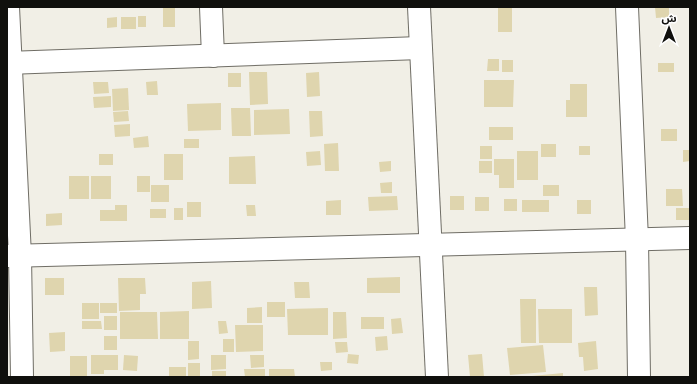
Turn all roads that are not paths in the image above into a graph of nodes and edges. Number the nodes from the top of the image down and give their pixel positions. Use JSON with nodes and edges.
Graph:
{"nodes":[{"id":1,"x":8,"y":7,"type":"edge"},
{"id":2,"x":211,"y":7,"type":"edge"},
{"id":3,"x":419,"y":7,"type":"edge"},
{"id":4,"x":627,"y":7,"type":"edge"},
{"id":5,"x":420,"y":48,"type":"junction"},
{"id":6,"x":213,"y":56,"type":"junction"},
{"id":7,"x":9,"y":63,"type":"edge"},
{"id":8,"x":690,"y":238,"type":"edge"},
{"id":9,"x":637,"y":240,"type":"junction"},
{"id":10,"x":431,"y":245,"type":"junction"},
{"id":11,"x":13,"y":256,"type":"edge"},
{"id":12,"x":22,"y":377,"type":"edge"},
{"id":13,"x":437,"y":377,"type":"edge"},
{"id":14,"x":639,"y":377,"type":"edge"}],
"edges":[{"from":1,"to":7,"type":"street"},
{"from":2,"to":6,"type":"street"},
{"from":3,"to":5,"type":"street"},
{"from":4,"to":9,"type":"street"},
{"from":5,"to":6,"type":"street"},
{"from":5,"to":10,"type":"street"},
{"from":6,"to":7,"type":"street"},
{"from":7,"to":11,"type":"street"},
{"from":8,"to":9,"type":"street"},
{"from":9,"to":10,"type":"street"},
{"from":9,"to":14,"type":"street"},
{"from":10,"to":11,"type":"street"},
{"from":10,"to":13,"type":"street"},
{"from":11,"to":12,"type":"street"}]}
